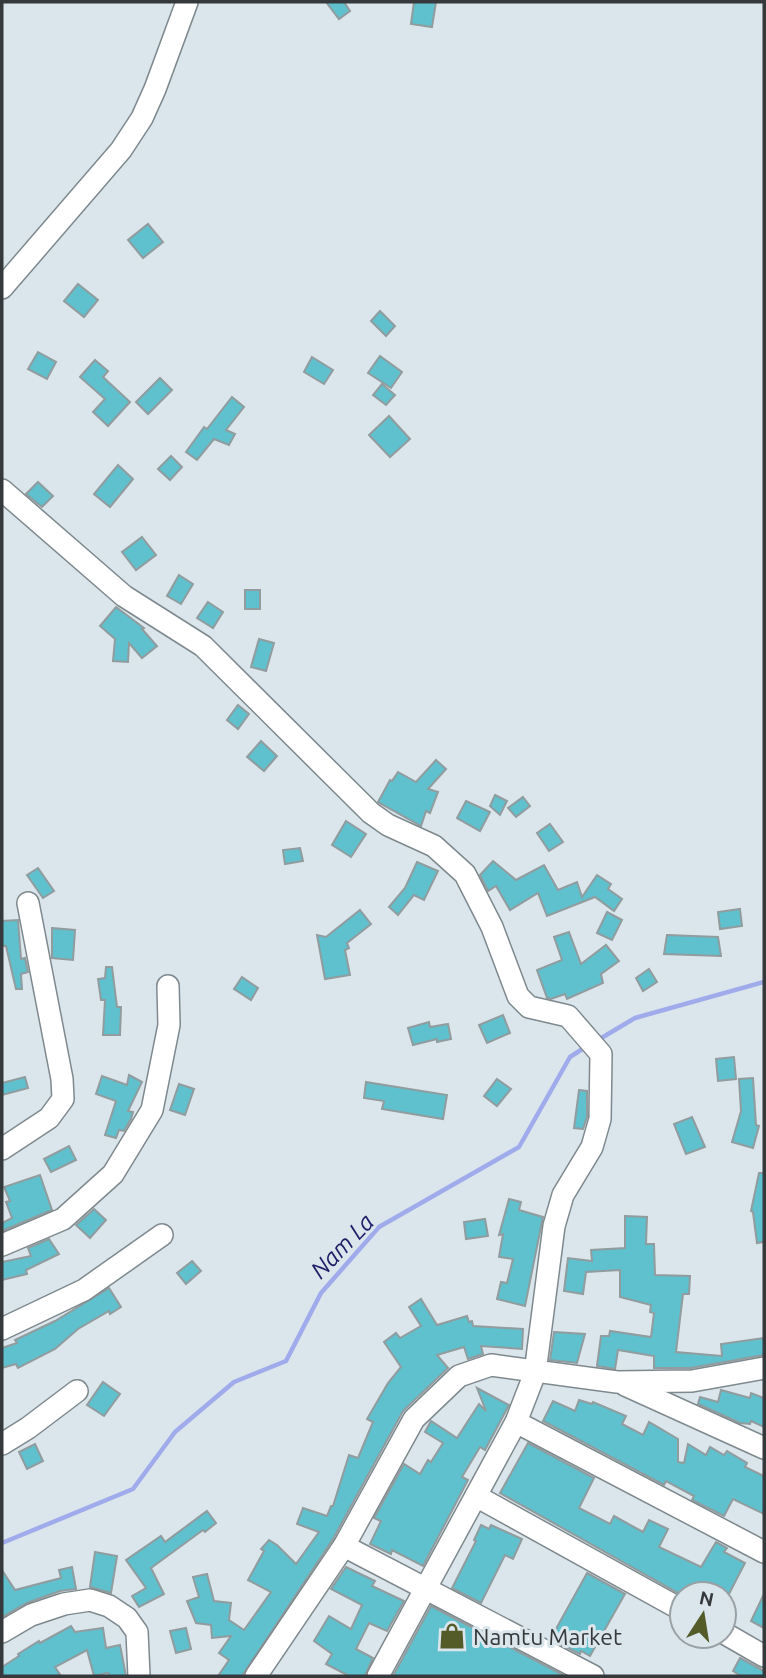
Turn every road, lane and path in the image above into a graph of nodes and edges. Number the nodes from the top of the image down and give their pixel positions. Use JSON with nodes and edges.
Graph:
{"nodes":[{"id":1,"x":187,"y":2,"type":"edge"},
{"id":2,"x":2,"y":288,"type":"edge"},
{"id":3,"x":2,"y":491,"type":"edge"},
{"id":4,"x":29,"y":903,"type":"dead end"},
{"id":5,"x":168,"y":986,"type":"dead end"},
{"id":6,"x":2,"y":1149,"type":"edge"},
{"id":7,"x":162,"y":1235,"type":"dead end"},
{"id":8,"x":2,"y":1245,"type":"edge"},
{"id":9,"x":2,"y":1329,"type":"edge"},
{"id":10,"x":764,"y":1368,"type":"edge"},
{"id":11,"x":535,"y":1373,"type":"junction"},
{"id":12,"x":617,"y":1381,"type":"junction"},
{"id":13,"x":77,"y":1391,"type":"dead end"},
{"id":14,"x":516,"y":1422,"type":"junction"},
{"id":15,"x":2,"y":1444,"type":"edge"},
{"id":16,"x":764,"y":1448,"type":"edge"},
{"id":17,"x":476,"y":1496,"type":"junction"},
{"id":18,"x":344,"y":1546,"type":"junction"},
{"id":19,"x":764,"y":1552,"type":"edge"},
{"id":20,"x":426,"y":1589,"type":"junction"},
{"id":21,"x":668,"y":1602,"type":"edge"},
{"id":22,"x":2,"y":1632,"type":"edge"},
{"id":23,"x":738,"y":1641,"type":"edge"},
{"id":24,"x":764,"y":1656,"type":"edge"},
{"id":25,"x":139,"y":1676,"type":"edge"},
{"id":26,"x":256,"y":1676,"type":"edge"},
{"id":27,"x":378,"y":1676,"type":"edge"},
{"id":28,"x":593,"y":1676,"type":"edge"}],
"edges":[{"from":1,"to":2,"type":"street"},
{"from":3,"to":11,"type":"street"},
{"from":4,"to":6,"type":"street"},
{"from":5,"to":8,"type":"street"},
{"from":7,"to":9,"type":"street"},
{"from":10,"to":12,"type":"street"},
{"from":11,"to":12,"type":"street"},
{"from":11,"to":14,"type":"street"},
{"from":11,"to":18,"type":"street"},
{"from":12,"to":16,"type":"street"},
{"from":13,"to":15,"type":"street"},
{"from":14,"to":17,"type":"street"},
{"from":14,"to":19,"type":"street"},
{"from":17,"to":20,"type":"street"},
{"from":17,"to":21,"type":"street"},
{"from":18,"to":20,"type":"street"},
{"from":18,"to":26,"type":"street"},
{"from":20,"to":27,"type":"street"},
{"from":20,"to":28,"type":"street"},
{"from":22,"to":25,"type":"street"},
{"from":23,"to":24,"type":"street"}]}
